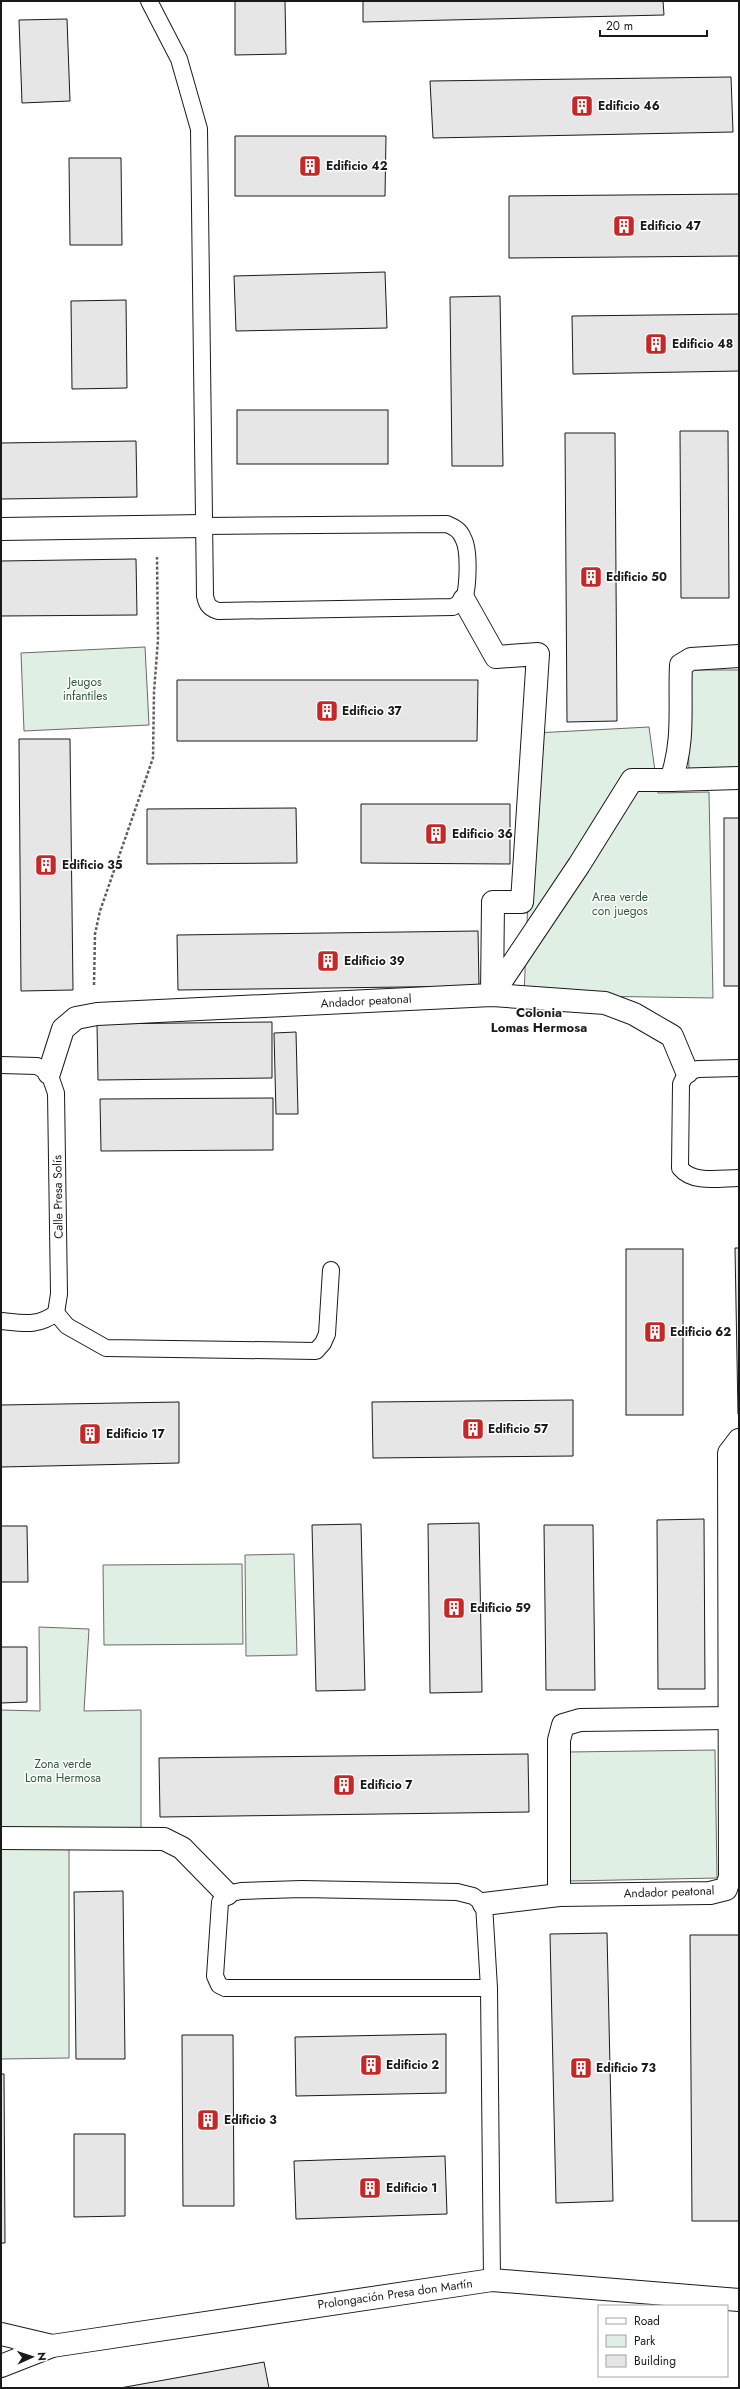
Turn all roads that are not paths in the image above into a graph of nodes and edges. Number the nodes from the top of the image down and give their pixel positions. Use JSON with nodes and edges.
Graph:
{"nodes":[{"id":1,"x":149,"y":1,"type":"edge"},
{"id":2,"x":204,"y":526,"type":"junction"},
{"id":3,"x":1,"y":529,"type":"edge"},
{"id":4,"x":464,"y":600,"type":"junction"},
{"id":5,"x":739,"y":656,"type":"edge"},
{"id":6,"x":739,"y":778,"type":"edge"},
{"id":7,"x":671,"y":780,"type":"junction"},
{"id":8,"x":492,"y":994,"type":"junction"},
{"id":9,"x":1,"y":1065,"type":"edge"},
{"id":10,"x":739,"y":1068,"type":"edge"},
{"id":11,"x":687,"y":1072,"type":"junction"},
{"id":12,"x":49,"y":1073,"type":"junction"},
{"id":13,"x":739,"y":1178,"type":"edge"},
{"id":14,"x":331,"y":1270,"type":"dead end"},
{"id":15,"x":56,"y":1313,"type":"junction"},
{"id":16,"x":1,"y":1321,"type":"edge"},
{"id":17,"x":739,"y":1440,"type":"edge"},
{"id":18,"x":729,"y":1718,"type":"junction"},
{"id":19,"x":1,"y":1838,"type":"edge"},
{"id":20,"x":227,"y":1894,"type":"junction"},
{"id":21,"x":559,"y":1895,"type":"junction"},
{"id":22,"x":484,"y":1904,"type":"junction"},
{"id":23,"x":489,"y":1988,"type":"junction"},
{"id":24,"x":492,"y":2280,"type":"junction"},
{"id":25,"x":739,"y":2300,"type":"edge"},
{"id":26,"x":1,"y":2334,"type":"edge"},
{"id":27,"x":52,"y":2346,"type":"junction"},
{"id":28,"x":1,"y":2366,"type":"edge"}],
"edges":[{"from":1,"to":2,"type":"lane"},
{"from":2,"to":3,"type":"street"},
{"from":2,"to":4,"type":"lane"},
{"from":2,"to":4,"type":"lane"},
{"from":4,"to":8,"type":"street"},
{"from":5,"to":7,"type":"street"},
{"from":6,"to":7,"type":"street"},
{"from":7,"to":8,"type":"street"},
{"from":8,"to":11,"type":"street","name":"Andador peatonal"},
{"from":8,"to":12,"type":"street","name":"Andador peatonal"},
{"from":9,"to":12,"type":"lane"},
{"from":10,"to":11,"type":"lane"},
{"from":11,"to":13,"type":"lane"},
{"from":12,"to":15,"type":"lane","name":"Calle Presa Solís"},
{"from":14,"to":15,"type":"lane"},
{"from":15,"to":16,"type":"lane"},
{"from":17,"to":18,"type":"street","name":"Andador peatonal"},
{"from":18,"to":21,"type":"street"},
{"from":18,"to":21,"type":"street","name":"Andador peatonal"},
{"from":19,"to":20,"type":"street"},
{"from":20,"to":22,"type":"lane"},
{"from":20,"to":23,"type":"lane"},
{"from":21,"to":22,"type":"street","name":"Andador peatonal"},
{"from":22,"to":23,"type":"lane"},
{"from":23,"to":24,"type":"lane"},
{"from":24,"to":25,"type":"street","name":"Prolongación Presa don Martín"},
{"from":24,"to":27,"type":"street","name":"Prolongación Presa don Martín"},
{"from":26,"to":27,"type":"street","name":"Prolongación Presa don Martín"},
{"from":27,"to":28,"type":"street","name":"Prolongación Presa don Martín"}]}
